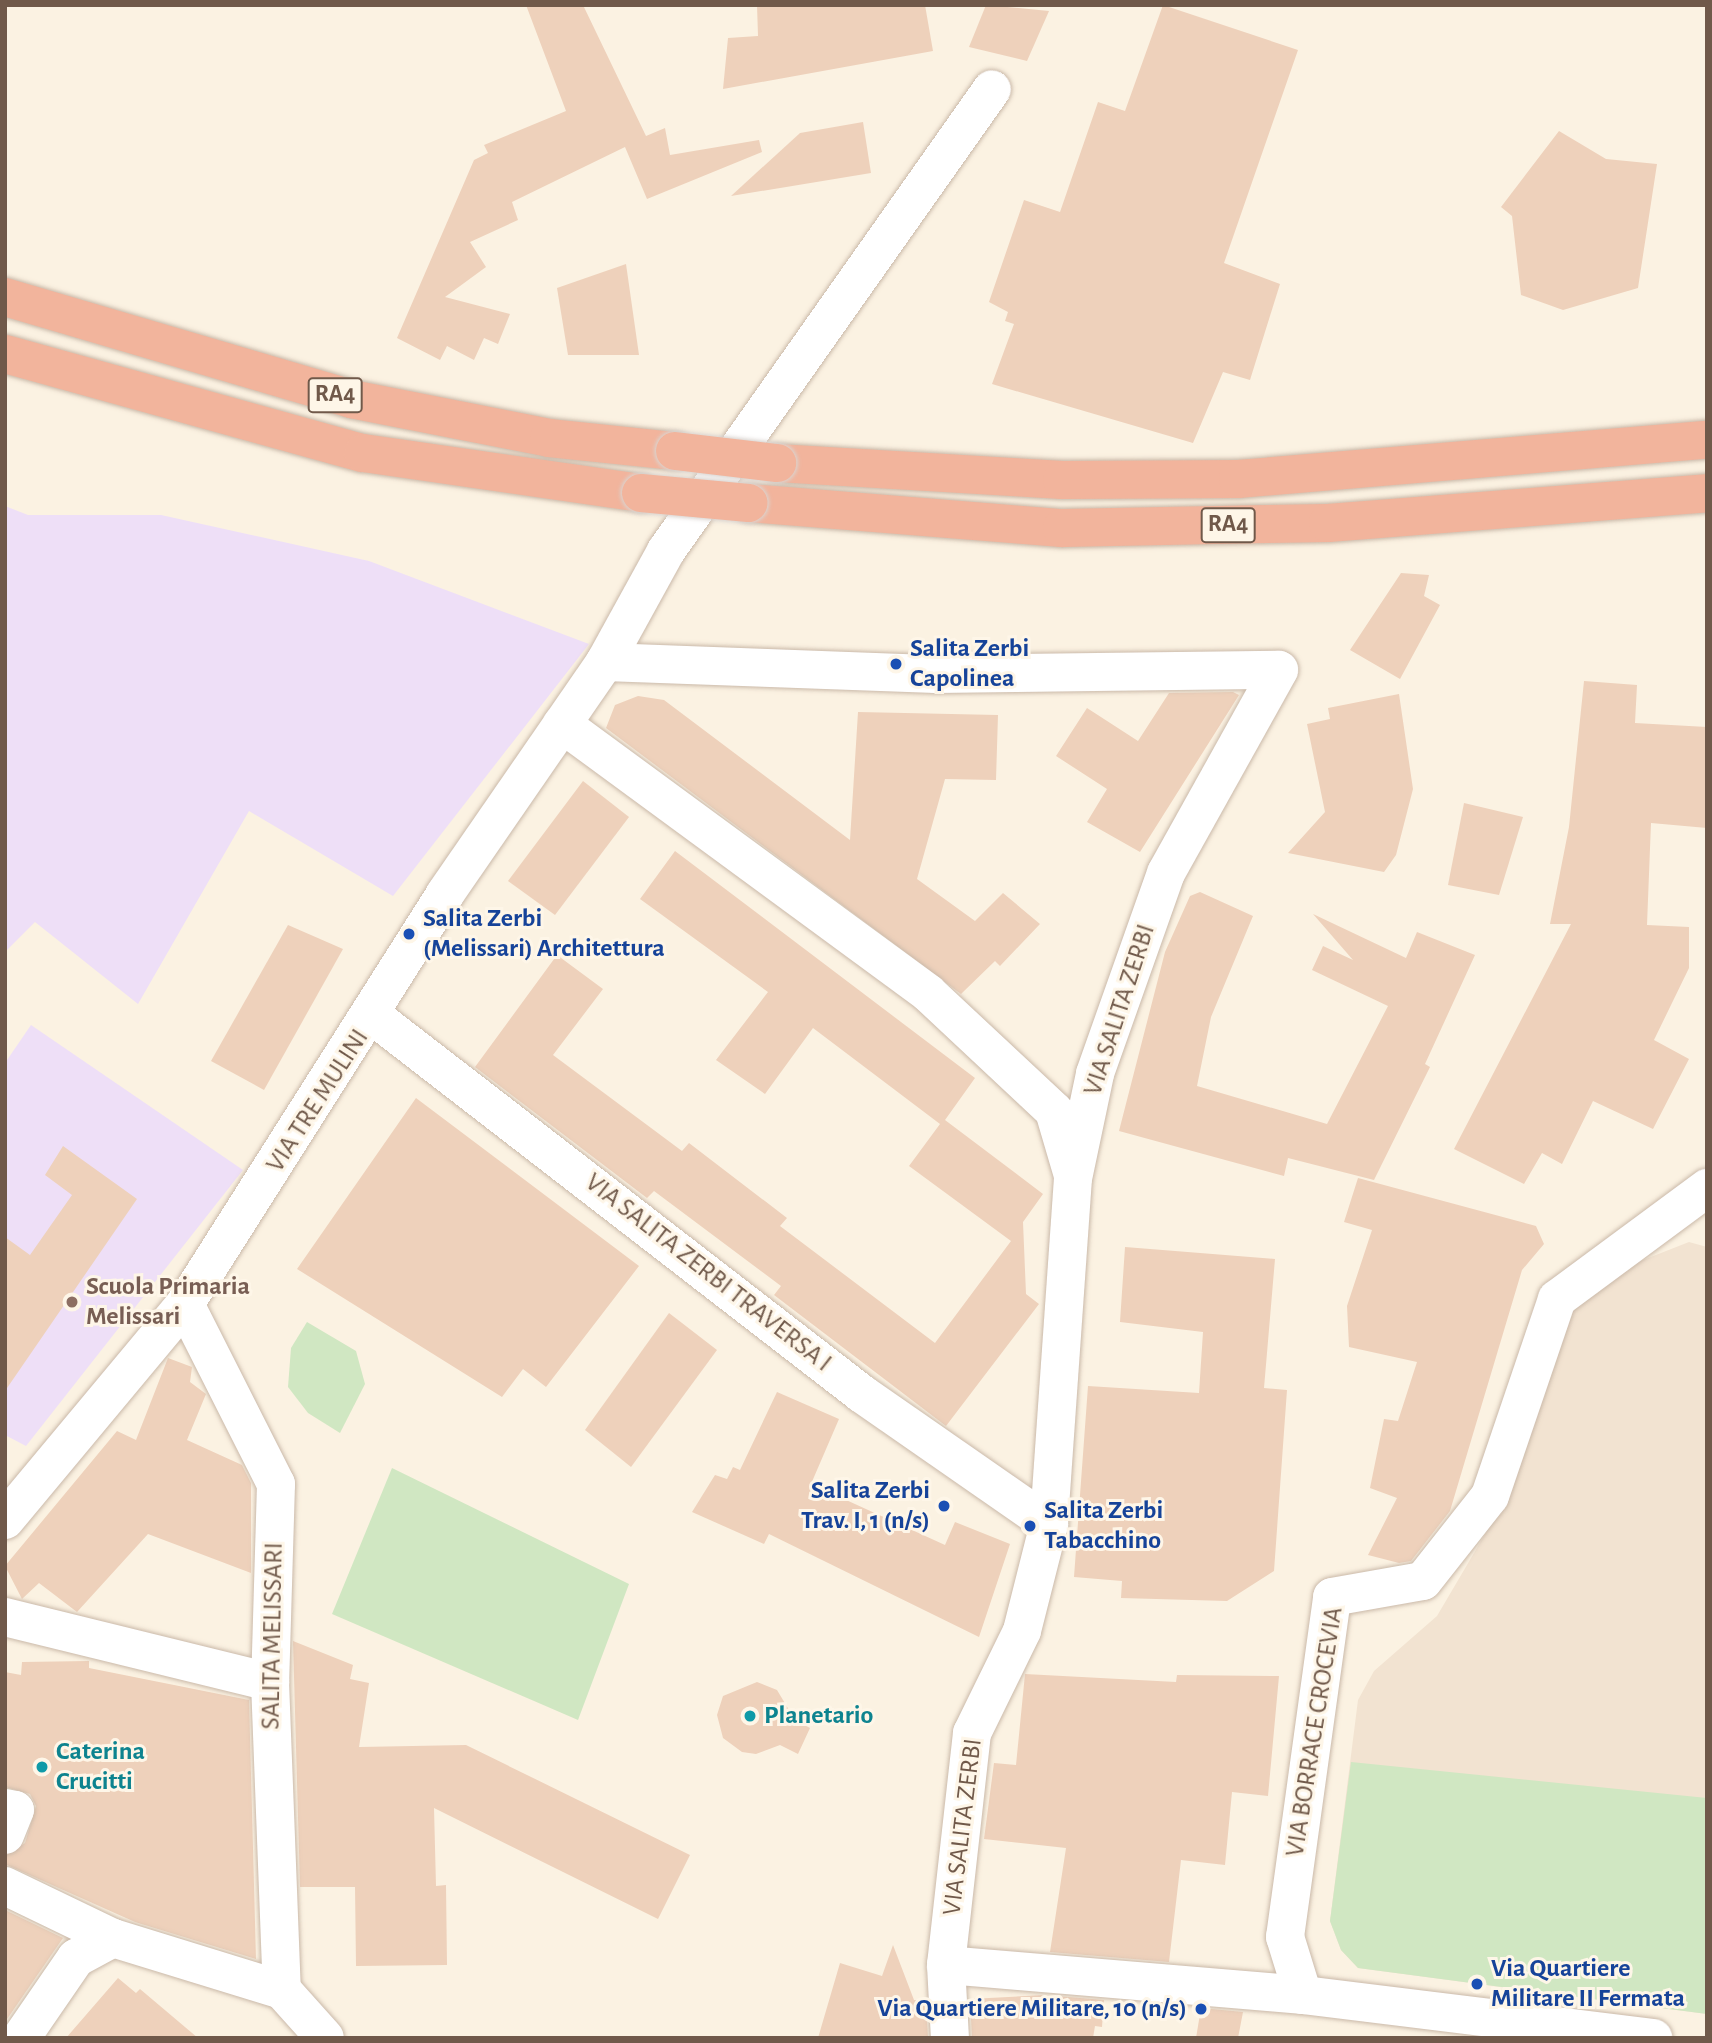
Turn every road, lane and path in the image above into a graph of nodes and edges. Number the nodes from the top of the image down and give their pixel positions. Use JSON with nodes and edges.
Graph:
{"nodes":[{"id":1,"x":992,"y":89,"type":"dead end"},
{"id":2,"x":5,"y":297,"type":"edge"},
{"id":3,"x":5,"y":354,"type":"edge"},
{"id":4,"x":1701,"y":439,"type":"edge"},
{"id":5,"x":1697,"y":499,"type":"edge"},
{"id":6,"x":605,"y":662,"type":"junction"},
{"id":7,"x":562,"y":724,"type":"junction"},
{"id":8,"x":373,"y":1016,"type":"junction"},
{"id":9,"x":1073,"y":1178,"type":"junction"},
{"id":10,"x":1707,"y":1188,"type":"edge"},
{"id":11,"x":186,"y":1304,"type":"junction"},
{"id":12,"x":5,"y":1521,"type":"edge"},
{"id":13,"x":1049,"y":1524,"type":"junction"},
{"id":14,"x":5,"y":1616,"type":"edge"},
{"id":15,"x":270,"y":1682,"type":"junction"},
{"id":16,"x":5,"y":1808,"type":"edge"},
{"id":17,"x":5,"y":1835,"type":"edge"},
{"id":18,"x":5,"y":1886,"type":"edge"},
{"id":19,"x":113,"y":1938,"type":"junction"},
{"id":20,"x":946,"y":1965,"type":"junction"},
{"id":21,"x":282,"y":1990,"type":"junction"},
{"id":22,"x":1303,"y":1995,"type":"junction"},
{"id":23,"x":21,"y":2038,"type":"edge"},
{"id":24,"x":325,"y":2038,"type":"edge"},
{"id":25,"x":950,"y":2038,"type":"edge"},
{"id":26,"x":1653,"y":2038,"type":"edge"}],
"edges":[{"from":1,"to":6,"type":"street","name":"VIA TRE MULINI"},
{"from":2,"to":4,"type":"highway","number":"RA4","bridge":true},
{"from":3,"to":5,"type":"highway","number":"RA4","bridge":true},
{"from":6,"to":7,"type":"street","name":"VIA TRE MULINI"},
{"from":6,"to":9,"type":"street","name":"VIA SALITA ZERBI"},
{"from":7,"to":8,"type":"street","name":"VIA TRE MULINI"},
{"from":7,"to":9,"type":"street"},
{"from":8,"to":11,"type":"street","name":"VIA TRE MULINI"},
{"from":8,"to":13,"type":"street","name":"VIA SALITA ZERBI TRAVERSA I"},
{"from":9,"to":13,"type":"street","name":"VIA SALITA ZERBI"},
{"from":10,"to":22,"type":"street","name":"VIA BORRACE CROCEVIA"},
{"from":11,"to":12,"type":"street","name":"VIA TRE MULINI"},
{"from":11,"to":15,"type":"street","name":"SALITA MELISSARI"},
{"from":13,"to":20,"type":"street","name":"VIA SALITA ZERBI"},
{"from":14,"to":15,"type":"street"},
{"from":15,"to":21,"type":"street","name":"SALITA MELISSARI"},
{"from":16,"to":17,"type":"street"},
{"from":18,"to":19,"type":"street"},
{"from":19,"to":21,"type":"street"},
{"from":19,"to":23,"type":"street"},
{"from":20,"to":22,"type":"street"},
{"from":20,"to":25,"type":"street","name":"VIA SALITA ZERBI"},
{"from":21,"to":24,"type":"street"},
{"from":22,"to":26,"type":"street"}]}
